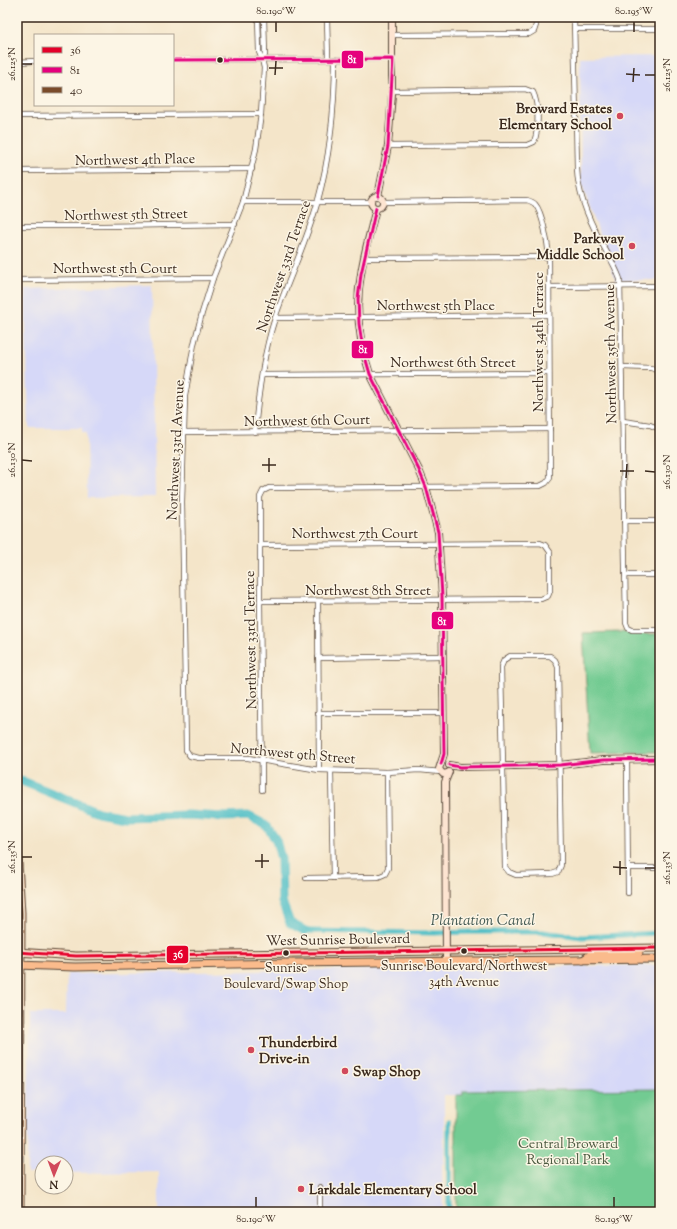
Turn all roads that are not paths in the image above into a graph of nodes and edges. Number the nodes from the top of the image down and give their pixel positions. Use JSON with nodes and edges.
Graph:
{"nodes":[{"id":1,"x":258,"y":17,"type":"edge"},
{"id":2,"x":264,"y":17,"type":"edge"},
{"id":3,"x":327,"y":17,"type":"edge"},
{"id":4,"x":392,"y":17,"type":"edge"},
{"id":5,"x":536,"y":17,"type":"edge"},
{"id":6,"x":574,"y":17,"type":"edge"},
{"id":7,"x":660,"y":28,"type":"edge"},
{"id":8,"x":575,"y":29,"type":"junction"},
{"id":9,"x":392,"y":35,"type":"junction"},
{"id":10,"x":262,"y":59,"type":"junction"},
{"id":11,"x":328,"y":59,"type":"junction"},
{"id":12,"x":335,"y":59,"type":"junction"},
{"id":13,"x":393,"y":59,"type":"junction"},
{"id":14,"x":174,"y":60,"type":"edge"},
{"id":15,"x":34,"y":61,"type":"edge"},
{"id":16,"x":17,"y":62,"type":"edge"},
{"id":17,"x":392,"y":91,"type":"junction"},
{"id":18,"x":262,"y":114,"type":"junction"},
{"id":19,"x":17,"y":116,"type":"edge"},
{"id":20,"x":388,"y":146,"type":"junction"},
{"id":21,"x":252,"y":169,"type":"junction"},
{"id":22,"x":17,"y":171,"type":"edge"},
{"id":23,"x":378,"y":196,"type":"junction"},
{"id":24,"x":243,"y":202,"type":"junction"},
{"id":25,"x":371,"y":202,"type":"junction"},
{"id":26,"x":383,"y":202,"type":"junction"},
{"id":27,"x":318,"y":203,"type":"junction"},
{"id":28,"x":376,"y":208,"type":"junction"},
{"id":29,"x":235,"y":224,"type":"junction"},
{"id":30,"x":17,"y":226,"type":"edge"},
{"id":31,"x":549,"y":257,"type":"junction"},
{"id":32,"x":364,"y":258,"type":"junction"},
{"id":33,"x":213,"y":278,"type":"junction"},
{"id":34,"x":17,"y":280,"type":"edge"},
{"id":35,"x":660,"y":286,"type":"edge"},
{"id":36,"x":549,"y":287,"type":"junction"},
{"id":37,"x":621,"y":287,"type":"junction"},
{"id":38,"x":549,"y":316,"type":"junction"},
{"id":39,"x":359,"y":317,"type":"junction"},
{"id":40,"x":275,"y":318,"type":"junction"},
{"id":41,"x":622,"y":367,"type":"junction"},
{"id":42,"x":660,"y":371,"type":"edge"},
{"id":43,"x":549,"y":372,"type":"junction"},
{"id":44,"x":370,"y":374,"type":"junction"},
{"id":45,"x":262,"y":375,"type":"junction"},
{"id":46,"x":623,"y":421,"type":"junction"},
{"id":47,"x":660,"y":429,"type":"edge"},
{"id":48,"x":399,"y":430,"type":"junction"},
{"id":49,"x":550,"y":430,"type":"junction"},
{"id":50,"x":184,"y":432,"type":"junction"},
{"id":51,"x":255,"y":432,"type":"junction"},
{"id":52,"x":426,"y":487,"type":"junction"},
{"id":53,"x":624,"y":521,"type":"junction"},
{"id":54,"x":660,"y":521,"type":"edge"},
{"id":55,"x":440,"y":543,"type":"junction"},
{"id":56,"x":260,"y":545,"type":"junction"},
{"id":57,"x":625,"y":575,"type":"junction"},
{"id":58,"x":660,"y":575,"type":"edge"},
{"id":59,"x":548,"y":596,"type":"joint"},
{"id":60,"x":442,"y":600,"type":"junction"},
{"id":61,"x":260,"y":601,"type":"junction"},
{"id":62,"x":318,"y":601,"type":"junction"},
{"id":63,"x":660,"y":630,"type":"edge"},
{"id":64,"x":442,"y":656,"type":"junction"},
{"id":65,"x":318,"y":658,"type":"junction"},
{"id":66,"x":318,"y":713,"type":"junction"},
{"id":67,"x":444,"y":713,"type":"junction"},
{"id":68,"x":190,"y":756,"type":"joint"},
{"id":69,"x":626,"y":759,"type":"junction"},
{"id":70,"x":660,"y":759,"type":"edge"},
{"id":71,"x":262,"y":760,"type":"junction"},
{"id":72,"x":560,"y":765,"type":"junction"},
{"id":73,"x":503,"y":766,"type":"junction"},
{"id":74,"x":445,"y":769,"type":"junction"},
{"id":75,"x":319,"y":770,"type":"junction"},
{"id":76,"x":331,"y":771,"type":"junction"},
{"id":77,"x":387,"y":772,"type":"junction"},
{"id":78,"x":262,"y":790,"type":"dead end"},
{"id":79,"x":17,"y":845,"type":"edge"},
{"id":80,"x":628,"y":868,"type":"junction"},
{"id":81,"x":660,"y":868,"type":"edge"},
{"id":82,"x":306,"y":878,"type":"dead end"},
{"id":83,"x":333,"y":878,"type":"junction"},
{"id":84,"x":628,"y":893,"type":"dead end"},
{"id":85,"x":660,"y":948,"type":"edge"},
{"id":86,"x":446,"y":950,"type":"junction"},
{"id":87,"x":19,"y":952,"type":"edge"},
{"id":88,"x":660,"y":952,"type":"edge"},
{"id":89,"x":660,"y":959,"type":"edge"},
{"id":90,"x":583,"y":960,"type":"junction"},
{"id":91,"x":446,"y":961,"type":"junction"},
{"id":92,"x":19,"y":965,"type":"edge"},
{"id":93,"x":19,"y":1095,"type":"edge"},
{"id":94,"x":320,"y":1187,"type":"dead end"},
{"id":95,"x":20,"y":1212,"type":"edge"},
{"id":96,"x":320,"y":1212,"type":"edge"}],
"edges":[{"from":1,"to":10,"type":"street","name":"Northwest 33rd Avenue"},
{"from":2,"to":10,"type":"street","name":"Northwest 33rd Avenue"},
{"from":3,"to":11,"type":"street"},
{"from":4,"to":9,"type":"street"},
{"from":5,"to":9,"type":"street"},
{"from":6,"to":8,"type":"street","name":"Northwest 35th Avenue"},
{"from":7,"to":8,"type":"street"},
{"from":8,"to":37,"type":"street","name":"Northwest 35th Avenue"},
{"from":9,"to":13,"type":"street"},
{"from":10,"to":11,"type":"street"},
{"from":10,"to":14,"type":"street"},
{"from":10,"to":18,"type":"street","name":"Northwest 33rd Avenue"},
{"from":11,"to":12,"type":"street"},
{"from":12,"to":13,"type":"street"},
{"from":12,"to":27,"type":"street","name":"Northwest 33rd Terrace"},
{"from":13,"to":17,"type":"street"},
{"from":15,"to":16,"type":"street"},
{"from":17,"to":20,"type":"street"},
{"from":17,"to":20,"type":"street"},
{"from":18,"to":19,"type":"street"},
{"from":18,"to":21,"type":"street","name":"Northwest 33rd Avenue"},
{"from":20,"to":23,"type":"street"},
{"from":21,"to":22,"type":"street","name":"Northwest 4th Place"},
{"from":21,"to":24,"type":"street","name":"Northwest 33rd Avenue"},
{"from":23,"to":25,"type":"street"},
{"from":23,"to":26,"type":"street"},
{"from":24,"to":27,"type":"street"},
{"from":24,"to":29,"type":"street","name":"Northwest 33rd Avenue"},
{"from":25,"to":27,"type":"street"},
{"from":25,"to":28,"type":"street"},
{"from":26,"to":28,"type":"street"},
{"from":26,"to":31,"type":"street","name":"Northwest 34th Terrace"},
{"from":27,"to":40,"type":"street","name":"Northwest 33rd Terrace"},
{"from":28,"to":32,"type":"street"},
{"from":29,"to":30,"type":"street","name":"Northwest 5th Street"},
{"from":29,"to":33,"type":"street","name":"Northwest 33rd Avenue"},
{"from":31,"to":32,"type":"street"},
{"from":31,"to":36,"type":"street","name":"Northwest 34th Terrace"},
{"from":32,"to":39,"type":"street"},
{"from":33,"to":34,"type":"street","name":"Northwest 5th Court"},
{"from":33,"to":50,"type":"street","name":"Northwest 33rd Avenue"},
{"from":35,"to":37,"type":"street"},
{"from":36,"to":37,"type":"street"},
{"from":36,"to":38,"type":"street","name":"Northwest 34th Terrace"},
{"from":37,"to":41,"type":"street","name":"Northwest 35th Avenue"},
{"from":38,"to":39,"type":"street","name":"Northwest 5th Place"},
{"from":38,"to":43,"type":"street","name":"Northwest 34th Terrace"},
{"from":39,"to":40,"type":"street","name":"Northwest 5th Place"},
{"from":39,"to":44,"type":"street"},
{"from":40,"to":45,"type":"street","name":"Northwest 33rd Terrace"},
{"from":41,"to":42,"type":"street"},
{"from":41,"to":46,"type":"street","name":"Northwest 35th Avenue"},
{"from":43,"to":44,"type":"street","name":"Northwest 6th Street"},
{"from":43,"to":49,"type":"street","name":"Northwest 34th Terrace"},
{"from":44,"to":45,"type":"street","name":"Northwest 6th Street"},
{"from":44,"to":48,"type":"street"},
{"from":45,"to":51,"type":"street","name":"Northwest 33rd Terrace"},
{"from":46,"to":47,"type":"street"},
{"from":46,"to":53,"type":"street","name":"Northwest 35th Avenue"},
{"from":48,"to":49,"type":"street","name":"Northwest 6th Court"},
{"from":48,"to":51,"type":"street","name":"Northwest 6th Court"},
{"from":48,"to":52,"type":"street"},
{"from":49,"to":52,"type":"street","name":"Northwest 34th Terrace"},
{"from":50,"to":51,"type":"street","name":"Northwest 6th Court"},
{"from":50,"to":68,"type":"street","name":"Northwest 33rd Avenue"},
{"from":52,"to":55,"type":"street"},
{"from":52,"to":56,"type":"street","name":"Northwest 33rd Terrace"},
{"from":53,"to":54,"type":"street"},
{"from":53,"to":57,"type":"street","name":"Northwest 35th Avenue"},
{"from":55,"to":56,"type":"street","name":"Northwest 7th Court"},
{"from":55,"to":59,"type":"street","name":"Northwest 7th Court"},
{"from":55,"to":60,"type":"street"},
{"from":56,"to":61,"type":"street","name":"Northwest 33rd Terrace"},
{"from":57,"to":58,"type":"street"},
{"from":57,"to":63,"type":"street","name":"Northwest 35th Avenue"},
{"from":59,"to":60,"type":"street","name":"Northwest 8th Street"},
{"from":60,"to":62,"type":"street","name":"Northwest 8th Street"},
{"from":60,"to":64,"type":"street"},
{"from":61,"to":62,"type":"street","name":"Northwest 8th Street"},
{"from":61,"to":71,"type":"street","name":"Northwest 33rd Terrace"},
{"from":62,"to":65,"type":"street"},
{"from":64,"to":65,"type":"street"},
{"from":64,"to":67,"type":"street"},
{"from":65,"to":66,"type":"street"},
{"from":66,"to":67,"type":"street"},
{"from":66,"to":75,"type":"street"},
{"from":67,"to":74,"type":"street"},
{"from":68,"to":71,"type":"street","name":"Northwest 9th Street"},
{"from":69,"to":70,"type":"street","name":"Northwest 9th Street"},
{"from":69,"to":72,"type":"street","name":"Northwest 9th Street"},
{"from":69,"to":80,"type":"street"},
{"from":71,"to":75,"type":"street","name":"Northwest 9th Street"},
{"from":71,"to":78,"type":"street","name":"Northwest 33rd Terrace"},
{"from":72,"to":73,"type":"street","name":"Northwest 9th Street"},
{"from":72,"to":73,"type":"street"},
{"from":72,"to":73,"type":"street"},
{"from":73,"to":74,"type":"street","name":"Northwest 9th Street"},
{"from":74,"to":77,"type":"street","name":"Northwest 9th Street"},
{"from":74,"to":86,"type":"street"},
{"from":75,"to":76,"type":"street","name":"Northwest 9th Street"},
{"from":76,"to":77,"type":"street","name":"Northwest 9th Street"},
{"from":76,"to":83,"type":"street"},
{"from":77,"to":83,"type":"street"},
{"from":79,"to":87,"type":"main road"},
{"from":80,"to":81,"type":"street"},
{"from":80,"to":84,"type":"street"},
{"from":82,"to":83,"type":"street"},
{"from":85,"to":86,"type":"main road","name":"West Sunrise Boulevard"},
{"from":86,"to":87,"type":"main road","name":"West Sunrise Boulevard"},
{"from":86,"to":91,"type":"street"},
{"from":87,"to":92,"type":"main road"},
{"from":88,"to":90,"type":"main road"},
{"from":89,"to":90,"type":"main road","name":"West Sunrise Boulevard"},
{"from":90,"to":91,"type":"main road","name":"West Sunrise Boulevard"},
{"from":91,"to":92,"type":"main road","name":"West Sunrise Boulevard"},
{"from":92,"to":93,"type":"main road"},
{"from":93,"to":95,"type":"main road"},
{"from":94,"to":96,"type":"street"}]}
